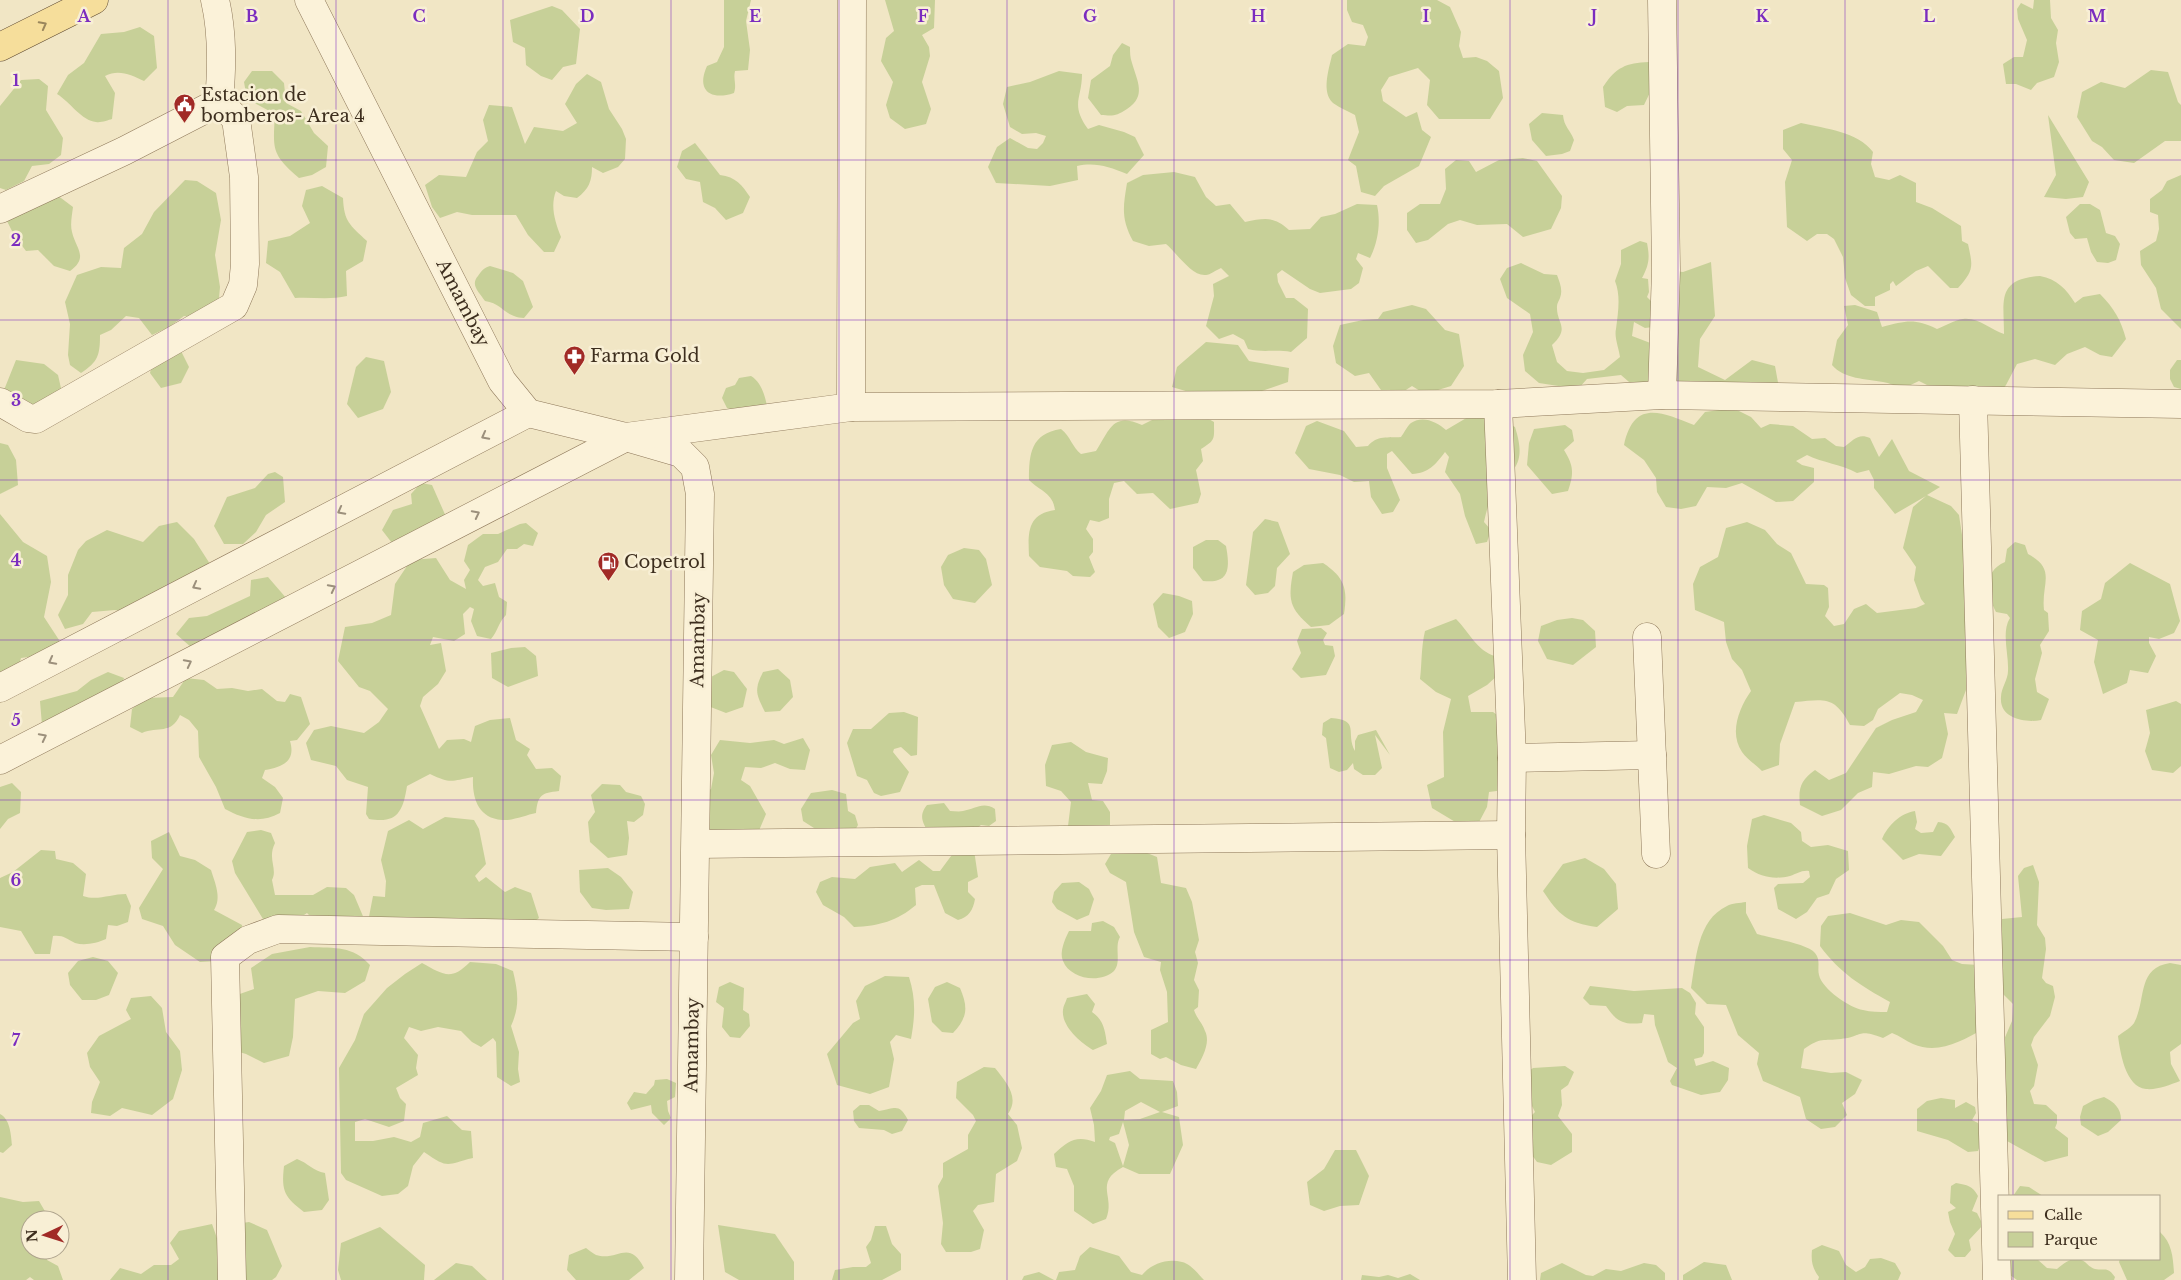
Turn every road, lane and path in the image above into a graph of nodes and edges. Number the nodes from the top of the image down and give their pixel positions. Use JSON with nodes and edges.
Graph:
{"nodes":[{"id":1,"x":94,"y":0,"type":"edge"},
{"id":2,"x":215,"y":0,"type":"edge"},
{"id":3,"x":309,"y":0,"type":"edge"},
{"id":4,"x":852,"y":0,"type":"edge"},
{"id":5,"x":1662,"y":0,"type":"edge"},
{"id":6,"x":0,"y":47,"type":"edge"},
{"id":7,"x":219,"y":102,"type":"junction"},
{"id":8,"x":0,"y":209,"type":"edge"},
{"id":9,"x":1662,"y":395,"type":"junction"},
{"id":10,"x":1974,"y":400,"type":"junction"},
{"id":11,"x":0,"y":402,"type":"edge"},
{"id":12,"x":1498,"y":404,"type":"junction"},
{"id":13,"x":2181,"y":404,"type":"edge"},
{"id":14,"x":851,"y":407,"type":"junction"},
{"id":15,"x":528,"y":413,"type":"junction"},
{"id":16,"x":626,"y":437,"type":"junction"},
{"id":17,"x":1647,"y":637,"type":"dead end"},
{"id":18,"x":0,"y":688,"type":"edge"},
{"id":19,"x":1652,"y":755,"type":"junction"},
{"id":20,"x":1512,"y":758,"type":"junction"},
{"id":21,"x":0,"y":760,"type":"edge"},
{"id":22,"x":1511,"y":835,"type":"junction"},
{"id":23,"x":696,"y":844,"type":"junction"},
{"id":24,"x":1656,"y":854,"type":"dead end"},
{"id":25,"x":694,"y":937,"type":"junction"},
{"id":26,"x":232,"y":1280,"type":"edge"},
{"id":27,"x":689,"y":1280,"type":"edge"},
{"id":28,"x":1522,"y":1280,"type":"edge"},
{"id":29,"x":1997,"y":1280,"type":"edge"}],
"edges":[{"from":6,"to":1,"type":"main road","one_way":true},
{"from":2,"to":7,"type":"street"},
{"from":3,"to":15,"type":"street","name":"Amambay"},
{"from":4,"to":14,"type":"street"},
{"from":5,"to":9,"type":"street"},
{"from":7,"to":8,"type":"street"},
{"from":7,"to":11,"type":"street"},
{"from":9,"to":10,"type":"street"},
{"from":9,"to":12,"type":"street"},
{"from":10,"to":13,"type":"street"},
{"from":10,"to":29,"type":"street"},
{"from":12,"to":14,"type":"street"},
{"from":12,"to":20,"type":"street"},
{"from":14,"to":16,"type":"street"},
{"from":15,"to":16,"type":"street","name":"Amambay"},
{"from":15,"to":18,"type":"street","one_way":true},
{"from":21,"to":16,"type":"street","one_way":true},
{"from":16,"to":23,"type":"street","name":"Amambay"},
{"from":17,"to":19,"type":"street"},
{"from":19,"to":20,"type":"street"},
{"from":19,"to":24,"type":"street"},
{"from":20,"to":22,"type":"street"},
{"from":22,"to":23,"type":"street"},
{"from":22,"to":28,"type":"street"},
{"from":23,"to":25,"type":"street","name":"Amambay"},
{"from":25,"to":26,"type":"street"},
{"from":25,"to":27,"type":"street","name":"Amambay"}]}
